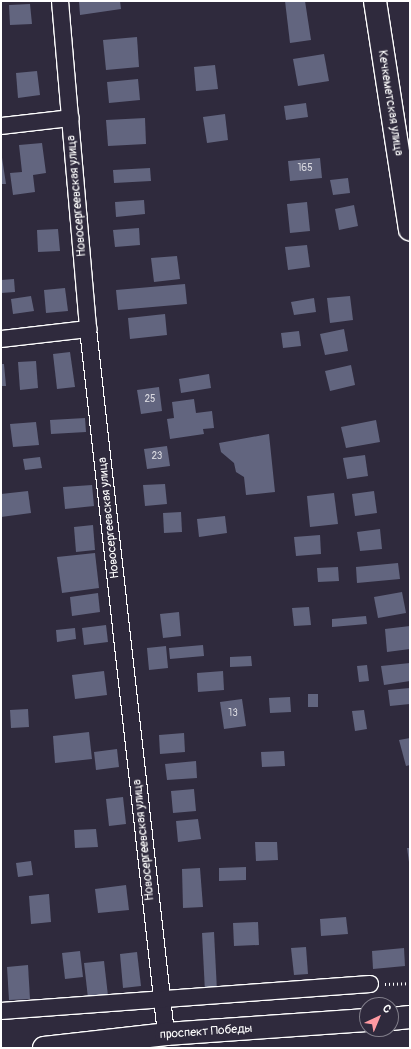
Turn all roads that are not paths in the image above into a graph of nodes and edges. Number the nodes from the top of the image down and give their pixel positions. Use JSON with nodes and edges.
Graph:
{"nodes":[{"id":1,"x":60,"y":1,"type":"edge"},
{"id":2,"x":375,"y":1,"type":"edge"},
{"id":3,"x":71,"y":118,"type":"junction"},
{"id":4,"x":1,"y":126,"type":"edge"},
{"id":5,"x":410,"y":230,"type":"edge"},
{"id":6,"x":88,"y":329,"type":"junction"},
{"id":7,"x":1,"y":339,"type":"edge"},
{"id":8,"x":370,"y":984,"type":"road end"},
{"id":9,"x":162,"y":1001,"type":"junction"},
{"id":10,"x":1,"y":1011,"type":"edge"},
{"id":11,"x":410,"y":1017,"type":"edge"},
{"id":12,"x":399,"y":1018,"type":"edge"},
{"id":13,"x":359,"y":1021,"type":"edge"},
{"id":14,"x":166,"y":1034,"type":"junction"},
{"id":15,"x":44,"y":1048,"type":"edge"}],
"edges":[{"from":1,"to":3,"type":"street","name":"Новосергеевская улица"},
{"from":2,"to":5,"type":"main road","name":"Кечкеметская улица"},
{"from":3,"to":4,"type":"street"},
{"from":3,"to":6,"type":"street","name":"Новосергеевская улица"},
{"from":6,"to":7,"type":"street"},
{"from":6,"to":9,"type":"street","name":"Новосергеевская улица"},
{"from":8,"to":9,"type":"street"},
{"from":9,"to":10,"type":"street"},
{"from":9,"to":14,"type":"street","name":"Новосергеевская улица"},
{"from":11,"to":12,"type":"main road"},
{"from":13,"to":14,"type":"main road","name":"проспект Победы"},
{"from":14,"to":15,"type":"main road","name":"проспект Победы"}]}
